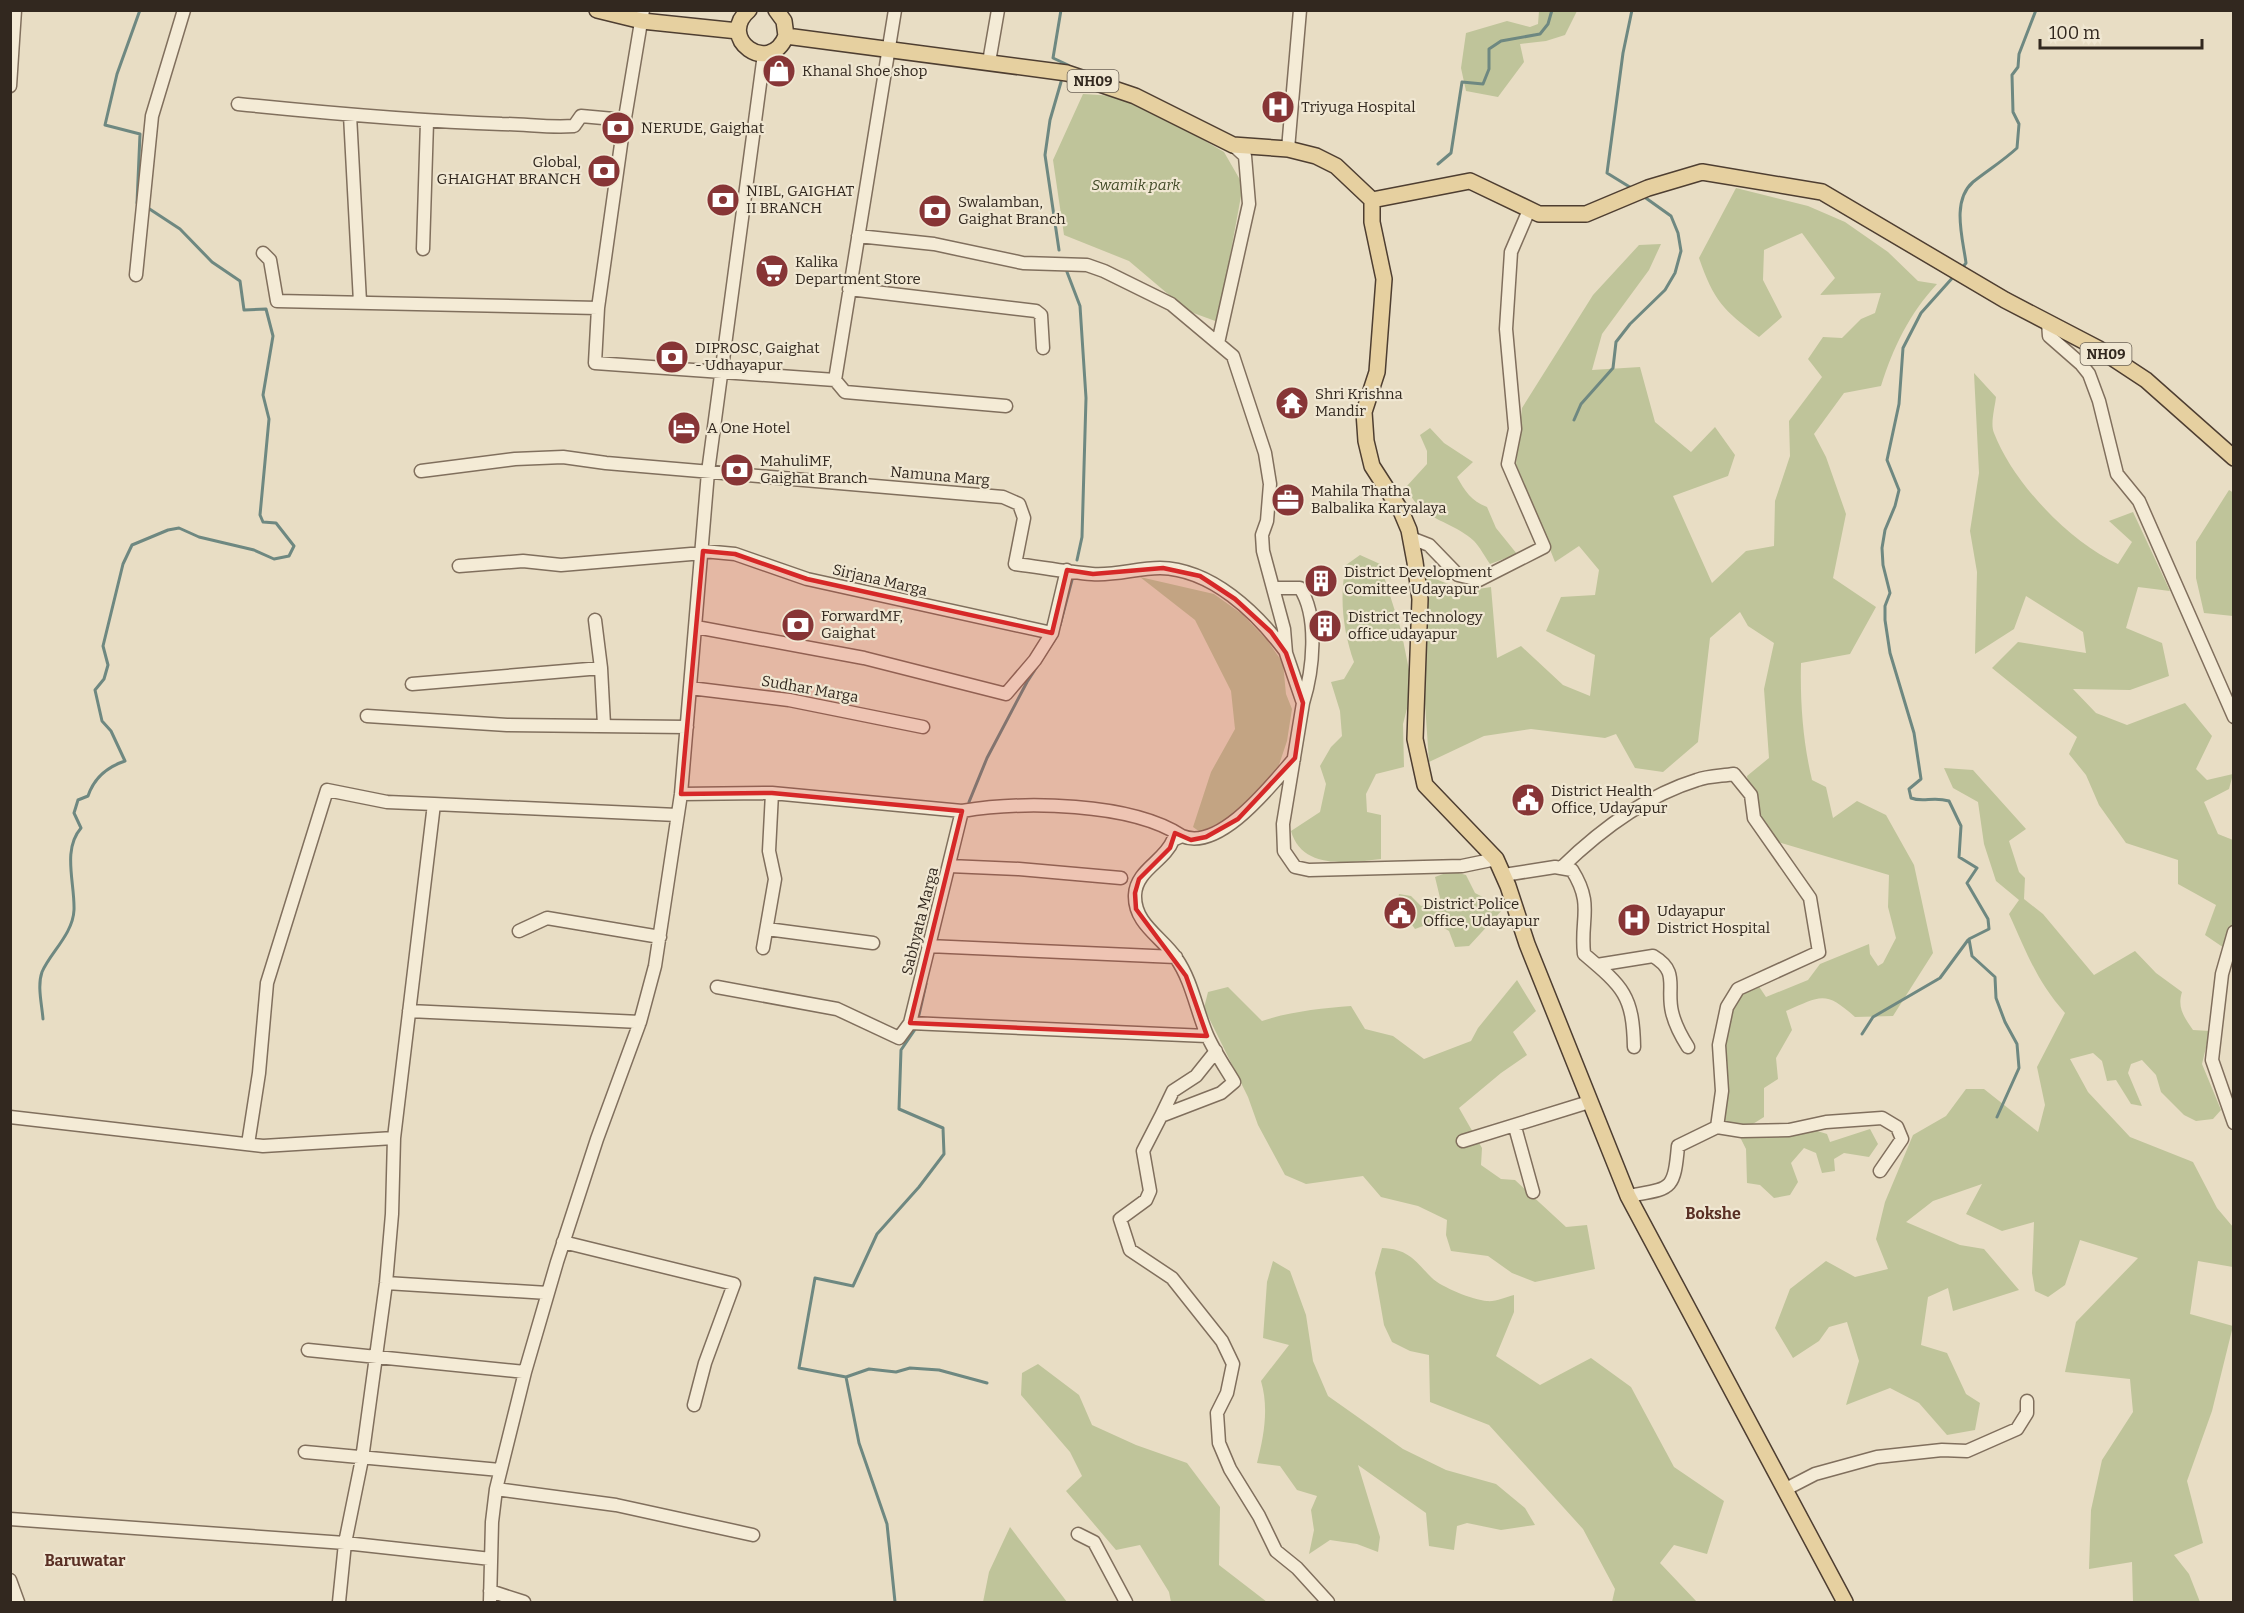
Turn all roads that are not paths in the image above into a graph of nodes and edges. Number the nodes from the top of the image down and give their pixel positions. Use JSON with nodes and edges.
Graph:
{"nodes":[{"id":1,"x":15,"y":10,"type":"edge"},
{"id":2,"x":184,"y":10,"type":"edge"},
{"id":3,"x":597,"y":10,"type":"edge"},
{"id":4,"x":749,"y":10,"type":"edge"},
{"id":5,"x":776,"y":10,"type":"edge"},
{"id":6,"x":895,"y":10,"type":"edge"},
{"id":7,"x":998,"y":10,"type":"edge"},
{"id":8,"x":1300,"y":10,"type":"edge"},
{"id":9,"x":643,"y":16,"type":"edge"},
{"id":10,"x":738,"y":31,"type":"junction"},
{"id":11,"x":786,"y":36,"type":"junction"},
{"id":12,"x":890,"y":52,"type":"junction"},
{"id":13,"x":764,"y":54,"type":"junction"},
{"id":14,"x":989,"y":62,"type":"junction"},
{"id":15,"x":10,"y":86,"type":"edge"},
{"id":16,"x":238,"y":104,"type":"dead end"},
{"id":17,"x":350,"y":115,"type":"junction"},
{"id":18,"x":625,"y":120,"type":"junction"},
{"id":19,"x":427,"y":122,"type":"junction"},
{"id":20,"x":1233,"y":145,"type":"junction"},
{"id":21,"x":1288,"y":149,"type":"junction"},
{"id":22,"x":1372,"y":200,"type":"junction"},
{"id":23,"x":1529,"y":210,"type":"junction"},
{"id":24,"x":858,"y":236,"type":"junction"},
{"id":25,"x":423,"y":249,"type":"dead end"},
{"id":26,"x":263,"y":253,"type":"dead end"},
{"id":27,"x":136,"y":276,"type":"dead end"},
{"id":28,"x":849,"y":289,"type":"junction"},
{"id":29,"x":360,"y":302,"type":"junction"},
{"id":30,"x":598,"y":308,"type":"junction"},
{"id":31,"x":2048,"y":322,"type":"junction"},
{"id":32,"x":1218,"y":343,"type":"junction"},
{"id":33,"x":1043,"y":348,"type":"dead end"},
{"id":34,"x":722,"y":372,"type":"junction"},
{"id":35,"x":835,"y":380,"type":"junction"},
{"id":36,"x":1006,"y":406,"type":"dead end"},
{"id":37,"x":2234,"y":458,"type":"edge"},
{"id":38,"x":420,"y":471,"type":"dead end"},
{"id":39,"x":708,"y":472,"type":"junction"},
{"id":40,"x":1411,"y":538,"type":"junction"},
{"id":41,"x":703,"y":552,"type":"junction"},
{"id":42,"x":459,"y":566,"type":"dead end"},
{"id":43,"x":1067,"y":570,"type":"junction"},
{"id":44,"x":1273,"y":588,"type":"junction"},
{"id":45,"x":595,"y":620,"type":"dead end"},
{"id":46,"x":696,"y":627,"type":"junction"},
{"id":47,"x":1052,"y":633,"type":"junction"},
{"id":48,"x":1286,"y":653,"type":"junction"},
{"id":49,"x":601,"y":668,"type":"junction"},
{"id":50,"x":412,"y":684,"type":"dead end"},
{"id":51,"x":690,"y":688,"type":"junction"},
{"id":52,"x":1303,"y":703,"type":"junction"},
{"id":53,"x":367,"y":716,"type":"dead end"},
{"id":54,"x":2234,"y":717,"type":"edge"},
{"id":55,"x":604,"y":725,"type":"junction"},
{"id":56,"x":687,"y":727,"type":"junction"},
{"id":57,"x":923,"y":727,"type":"dead end"},
{"id":58,"x":1295,"y":758,"type":"junction"},
{"id":59,"x":772,"y":793,"type":"junction"},
{"id":60,"x":681,"y":794,"type":"junction"},
{"id":61,"x":434,"y":804,"type":"junction"},
{"id":62,"x":962,"y":811,"type":"junction"},
{"id":63,"x":677,"y":815,"type":"junction"},
{"id":64,"x":1182,"y":836,"type":"junction"},
{"id":65,"x":1496,"y":859,"type":"junction"},
{"id":66,"x":949,"y":866,"type":"junction"},
{"id":67,"x":1561,"y":868,"type":"junction"},
{"id":68,"x":1504,"y":875,"type":"junction"},
{"id":69,"x":1121,"y":878,"type":"dead end"},
{"id":70,"x":767,"y":929,"type":"junction"},
{"id":71,"x":519,"y":931,"type":"dead end"},
{"id":72,"x":2234,"y":932,"type":"edge"},
{"id":73,"x":660,"y":937,"type":"junction"},
{"id":74,"x":873,"y":943,"type":"dead end"},
{"id":75,"x":928,"y":945,"type":"junction"},
{"id":76,"x":763,"y":948,"type":"dead end"},
{"id":77,"x":1176,"y":957,"type":"junction"},
{"id":78,"x":1598,"y":965,"type":"junction"},
{"id":79,"x":717,"y":987,"type":"dead end"},
{"id":80,"x":409,"y":1011,"type":"junction"},
{"id":81,"x":640,"y":1022,"type":"junction"},
{"id":82,"x":910,"y":1023,"type":"junction"},
{"id":83,"x":1208,"y":1036,"type":"junction"},
{"id":84,"x":1634,"y":1047,"type":"dead end"},
{"id":85,"x":1688,"y":1047,"type":"dead end"},
{"id":86,"x":1216,"y":1051,"type":"junction"},
{"id":87,"x":1589,"y":1102,"type":"junction"},
{"id":88,"x":1161,"y":1116,"type":"junction"},
{"id":89,"x":10,"y":1117,"type":"edge"},
{"id":90,"x":2234,"y":1123,"type":"edge"},
{"id":91,"x":1515,"y":1126,"type":"junction"},
{"id":92,"x":1717,"y":1128,"type":"junction"},
{"id":93,"x":394,"y":1138,"type":"junction"},
{"id":94,"x":1463,"y":1141,"type":"dead end"},
{"id":95,"x":248,"y":1144,"type":"junction"},
{"id":96,"x":1880,"y":1171,"type":"dead end"},
{"id":97,"x":1533,"y":1192,"type":"dead end"},
{"id":98,"x":1628,"y":1196,"type":"junction"},
{"id":99,"x":563,"y":1242,"type":"junction"},
{"id":100,"x":386,"y":1283,"type":"junction"},
{"id":101,"x":548,"y":1293,"type":"junction"},
{"id":102,"x":308,"y":1350,"type":"dead end"},
{"id":103,"x":377,"y":1357,"type":"junction"},
{"id":104,"x":525,"y":1372,"type":"junction"},
{"id":105,"x":2027,"y":1401,"type":"dead end"},
{"id":106,"x":694,"y":1405,"type":"dead end"},
{"id":107,"x":305,"y":1452,"type":"dead end"},
{"id":108,"x":362,"y":1459,"type":"junction"},
{"id":109,"x":500,"y":1470,"type":"junction"},
{"id":110,"x":496,"y":1489,"type":"junction"},
{"id":111,"x":1784,"y":1490,"type":"junction"},
{"id":112,"x":10,"y":1519,"type":"edge"},
{"id":113,"x":753,"y":1534,"type":"dead end"},
{"id":114,"x":1078,"y":1534,"type":"dead end"},
{"id":115,"x":345,"y":1544,"type":"junction"},
{"id":116,"x":491,"y":1559,"type":"junction"},
{"id":117,"x":10,"y":1580,"type":"edge"},
{"id":118,"x":490,"y":1597,"type":"edge"},
{"id":119,"x":18,"y":1602,"type":"edge"},
{"id":120,"x":339,"y":1602,"type":"edge"},
{"id":121,"x":524,"y":1602,"type":"edge"},
{"id":122,"x":1126,"y":1602,"type":"edge"},
{"id":123,"x":1328,"y":1602,"type":"edge"},
{"id":124,"x":1845,"y":1602,"type":"edge"}],
"edges":[{"from":1,"to":15,"type":"street"},
{"from":2,"to":27,"type":"street"},
{"from":3,"to":9,"type":"main road"},
{"from":4,"to":10,"type":"main road"},
{"from":5,"to":11,"type":"main road"},
{"from":6,"to":12,"type":"street"},
{"from":7,"to":14,"type":"street"},
{"from":8,"to":21,"type":"street"},
{"from":9,"to":10,"type":"main road"},
{"from":9,"to":18,"type":"street"},
{"from":10,"to":13,"type":"main road"},
{"from":11,"to":12,"type":"main road","number":"NH09"},
{"from":11,"to":13,"type":"main road"},
{"from":12,"to":14,"type":"main road","number":"NH09"},
{"from":12,"to":24,"type":"street"},
{"from":13,"to":34,"type":"street"},
{"from":14,"to":20,"type":"main road","number":"NH09"},
{"from":16,"to":17,"type":"street"},
{"from":17,"to":19,"type":"street"},
{"from":17,"to":29,"type":"street"},
{"from":18,"to":19,"type":"street"},
{"from":18,"to":30,"type":"street"},
{"from":19,"to":25,"type":"street"},
{"from":20,"to":21,"type":"main road","number":"NH09"},
{"from":20,"to":32,"type":"street"},
{"from":21,"to":22,"type":"main road","number":"NH09"},
{"from":22,"to":23,"type":"main road","number":"NH09"},
{"from":22,"to":40,"type":"main road"},
{"from":23,"to":31,"type":"main road","number":"NH09"},
{"from":23,"to":40,"type":"street"},
{"from":24,"to":28,"type":"street"},
{"from":24,"to":32,"type":"street"},
{"from":26,"to":29,"type":"street"},
{"from":28,"to":33,"type":"street"},
{"from":28,"to":35,"type":"street"},
{"from":29,"to":30,"type":"street"},
{"from":30,"to":34,"type":"street"},
{"from":31,"to":37,"type":"main road","number":"NH09"},
{"from":31,"to":54,"type":"street"},
{"from":32,"to":44,"type":"street"},
{"from":34,"to":35,"type":"street"},
{"from":34,"to":39,"type":"street"},
{"from":35,"to":36,"type":"street"},
{"from":38,"to":39,"type":"street"},
{"from":39,"to":41,"type":"street"},
{"from":39,"to":43,"type":"street","name":"Namuna Marg"},
{"from":40,"to":65,"type":"main road"},
{"from":41,"to":42,"type":"street","name":"Sirjana Marga"},
{"from":41,"to":46,"type":"street"},
{"from":41,"to":47,"type":"street","name":"Sirjana Marga"},
{"from":43,"to":47,"type":"street"},
{"from":43,"to":48,"type":"street","name":"Namuna Marg"},
{"from":44,"to":48,"type":"street"},
{"from":44,"to":52,"type":"street"},
{"from":45,"to":49,"type":"street"},
{"from":46,"to":47,"type":"street"},
{"from":46,"to":51,"type":"street"},
{"from":48,"to":52,"type":"street"},
{"from":49,"to":50,"type":"street"},
{"from":49,"to":55,"type":"street"},
{"from":51,"to":56,"type":"street"},
{"from":51,"to":57,"type":"street","name":"Sudhar Marga"},
{"from":52,"to":58,"type":"street"},
{"from":53,"to":55,"type":"street"},
{"from":55,"to":56,"type":"street"},
{"from":56,"to":60,"type":"street"},
{"from":58,"to":64,"type":"street"},
{"from":58,"to":65,"type":"street"},
{"from":59,"to":60,"type":"street"},
{"from":59,"to":62,"type":"street"},
{"from":59,"to":70,"type":"street"},
{"from":60,"to":63,"type":"street"},
{"from":61,"to":63,"type":"street"},
{"from":61,"to":80,"type":"street"},
{"from":61,"to":95,"type":"street"},
{"from":62,"to":64,"type":"street"},
{"from":62,"to":66,"type":"street","name":"Sabhyata Marga"},
{"from":63,"to":73,"type":"street"},
{"from":64,"to":77,"type":"street"},
{"from":65,"to":68,"type":"main road"},
{"from":66,"to":69,"type":"street"},
{"from":66,"to":75,"type":"street","name":"Sabhyata Marga"},
{"from":67,"to":68,"type":"street"},
{"from":67,"to":78,"type":"street"},
{"from":67,"to":92,"type":"street"},
{"from":68,"to":87,"type":"main road"},
{"from":70,"to":74,"type":"street"},
{"from":70,"to":76,"type":"street"},
{"from":71,"to":73,"type":"street"},
{"from":72,"to":90,"type":"street"},
{"from":73,"to":81,"type":"street"},
{"from":75,"to":77,"type":"street"},
{"from":75,"to":82,"type":"street","name":"Sabhyata Marga"},
{"from":77,"to":83,"type":"street"},
{"from":78,"to":84,"type":"street"},
{"from":78,"to":85,"type":"street"},
{"from":79,"to":82,"type":"street"},
{"from":80,"to":81,"type":"street"},
{"from":80,"to":93,"type":"street"},
{"from":81,"to":99,"type":"street"},
{"from":82,"to":83,"type":"street"},
{"from":83,"to":86,"type":"street"},
{"from":86,"to":88,"type":"street"},
{"from":86,"to":88,"type":"street"},
{"from":87,"to":91,"type":"street"},
{"from":87,"to":98,"type":"main road"},
{"from":88,"to":123,"type":"street"},
{"from":89,"to":95,"type":"street"},
{"from":91,"to":94,"type":"street"},
{"from":91,"to":97,"type":"street"},
{"from":92,"to":96,"type":"street"},
{"from":92,"to":98,"type":"street"},
{"from":93,"to":95,"type":"street"},
{"from":93,"to":100,"type":"street"},
{"from":98,"to":111,"type":"main road"},
{"from":99,"to":101,"type":"street"},
{"from":99,"to":106,"type":"street"},
{"from":100,"to":101,"type":"street"},
{"from":100,"to":103,"type":"street"},
{"from":101,"to":104,"type":"street"},
{"from":102,"to":103,"type":"street"},
{"from":103,"to":104,"type":"street"},
{"from":103,"to":108,"type":"street"},
{"from":104,"to":109,"type":"street"},
{"from":105,"to":111,"type":"street"},
{"from":107,"to":108,"type":"street"},
{"from":108,"to":109,"type":"street"},
{"from":108,"to":115,"type":"street"},
{"from":109,"to":110,"type":"street"},
{"from":110,"to":113,"type":"street"},
{"from":110,"to":116,"type":"street"},
{"from":111,"to":124,"type":"main road"},
{"from":112,"to":115,"type":"street"},
{"from":114,"to":122,"type":"street"},
{"from":115,"to":116,"type":"street"},
{"from":115,"to":120,"type":"street"},
{"from":116,"to":118,"type":"street"},
{"from":117,"to":119,"type":"street"},
{"from":118,"to":121,"type":"street"}]}
